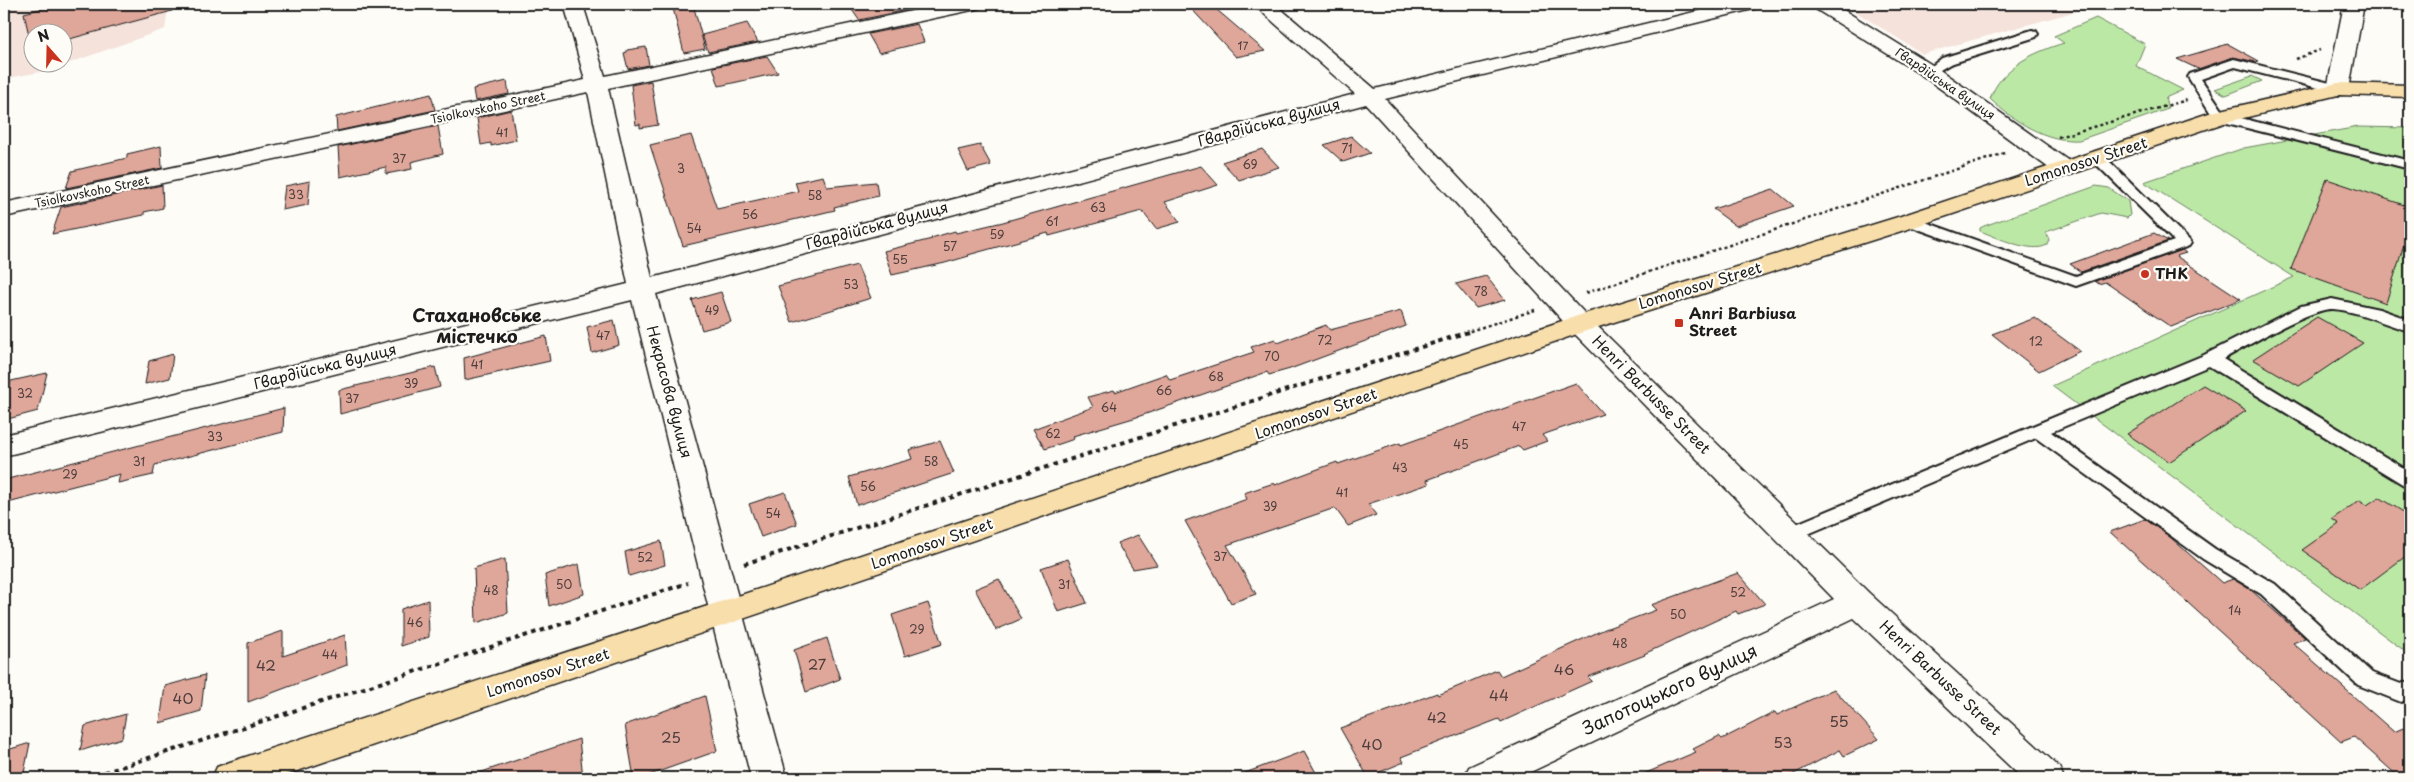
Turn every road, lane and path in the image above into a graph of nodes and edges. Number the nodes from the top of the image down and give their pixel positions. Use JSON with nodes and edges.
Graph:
{"nodes":[{"id":1,"x":573,"y":4,"type":"edge"},
{"id":2,"x":972,"y":4,"type":"edge"},
{"id":3,"x":1263,"y":4,"type":"edge"},
{"id":4,"x":1750,"y":4,"type":"edge"},
{"id":5,"x":1821,"y":4,"type":"edge"},
{"id":6,"x":2354,"y":4,"type":"edge"},
{"id":7,"x":2032,"y":34,"type":"dead end"},
{"id":8,"x":1930,"y":72,"type":"junction"},
{"id":9,"x":597,"y":84,"type":"junction"},
{"id":10,"x":2338,"y":89,"type":"junction"},
{"id":11,"x":2410,"y":91,"type":"edge"},
{"id":12,"x":1371,"y":96,"type":"junction"},
{"id":13,"x":2220,"y":117,"type":"junction"},
{"id":14,"x":2031,"y":145,"type":"junction"},
{"id":15,"x":2098,"y":158,"type":"junction"},
{"id":16,"x":2410,"y":165,"type":"edge"},
{"id":17,"x":2065,"y":169,"type":"junction"},
{"id":18,"x":4,"y":210,"type":"edge"},
{"id":19,"x":1909,"y":221,"type":"junction"},
{"id":20,"x":642,"y":289,"type":"junction"},
{"id":21,"x":1560,"y":302,"type":"junction"},
{"id":22,"x":1580,"y":324,"type":"junction"},
{"id":23,"x":2410,"y":326,"type":"edge"},
{"id":24,"x":2210,"y":359,"type":"junction"},
{"id":25,"x":2038,"y":431,"type":"junction"},
{"id":26,"x":4,"y":446,"type":"edge"},
{"id":27,"x":2410,"y":480,"type":"edge"},
{"id":28,"x":1790,"y":534,"type":"junction"},
{"id":29,"x":716,"y":573,"type":"junction"},
{"id":30,"x":1858,"y":602,"type":"junction"},
{"id":31,"x":726,"y":613,"type":"junction"},
{"id":32,"x":2410,"y":689,"type":"edge"},
{"id":33,"x":87,"y":778,"type":"edge"},
{"id":34,"x":230,"y":778,"type":"edge"},
{"id":35,"x":769,"y":778,"type":"edge"},
{"id":36,"x":1482,"y":778,"type":"edge"},
{"id":37,"x":2046,"y":778,"type":"edge"}],
"edges":[{"from":1,"to":9,"type":"street","name":"Некрасова вулиця"},
{"from":2,"to":9,"type":"street","name":"Tsiolkovskoho Street"},
{"from":3,"to":12,"type":"street","name":"Henri Barbusse Street"},
{"from":4,"to":12,"type":"street","name":"Гвардійська вулиця"},
{"from":5,"to":8,"type":"street","name":"Гвардійська вулиця"},
{"from":6,"to":10,"type":"street"},
{"from":7,"to":8,"type":"lane"},
{"from":8,"to":14,"type":"street","name":"Гвардійська вулиця"},
{"from":9,"to":18,"type":"street","name":"Tsiolkovskoho Street"},
{"from":9,"to":20,"type":"street","name":"Некрасова вулиця"},
{"from":10,"to":11,"type":"main road","name":"Lomonosov Street"},
{"from":10,"to":13,"type":"main road","name":"Lomonosov Street"},
{"from":10,"to":13,"type":"lane"},
{"from":12,"to":20,"type":"street","name":"Гвардійська вулиця"},
{"from":12,"to":21,"type":"street","name":"Henri Barbusse Street"},
{"from":13,"to":15,"type":"main road","name":"Lomonosov Street"},
{"from":13,"to":16,"type":"lane"},
{"from":14,"to":17,"type":"street","name":"Гвардійська вулиця"},
{"from":14,"to":21,"type":"path"},
{"from":15,"to":17,"type":"main road","name":"Lomonosov Street"},
{"from":15,"to":19,"type":"lane"},
{"from":17,"to":19,"type":"main road","name":"Lomonosov Street"},
{"from":19,"to":22,"type":"main road","name":"Lomonosov Street"},
{"from":20,"to":26,"type":"street","name":"Гвардійська вулиця"},
{"from":20,"to":29,"type":"street","name":"Некрасова вулиця"},
{"from":21,"to":22,"type":"street","name":"Henri Barbusse Street"},
{"from":21,"to":29,"type":"path"},
{"from":22,"to":28,"type":"street","name":"Henri Barbusse Street"},
{"from":22,"to":31,"type":"main road","name":"Lomonosov Street"},
{"from":23,"to":24,"type":"lane"},
{"from":24,"to":25,"type":"lane"},
{"from":24,"to":27,"type":"lane"},
{"from":25,"to":28,"type":"lane"},
{"from":25,"to":32,"type":"lane"},
{"from":28,"to":30,"type":"street","name":"Henri Barbusse Street"},
{"from":29,"to":31,"type":"street","name":"Некрасова вулиця"},
{"from":29,"to":33,"type":"path"},
{"from":30,"to":36,"type":"street","name":"Запотоцького вулиця"},
{"from":30,"to":37,"type":"street","name":"Henri Barbusse Street"},
{"from":31,"to":34,"type":"main road","name":"Lomonosov Street"},
{"from":31,"to":35,"type":"street","name":"Некрасова вулиця"}]}
